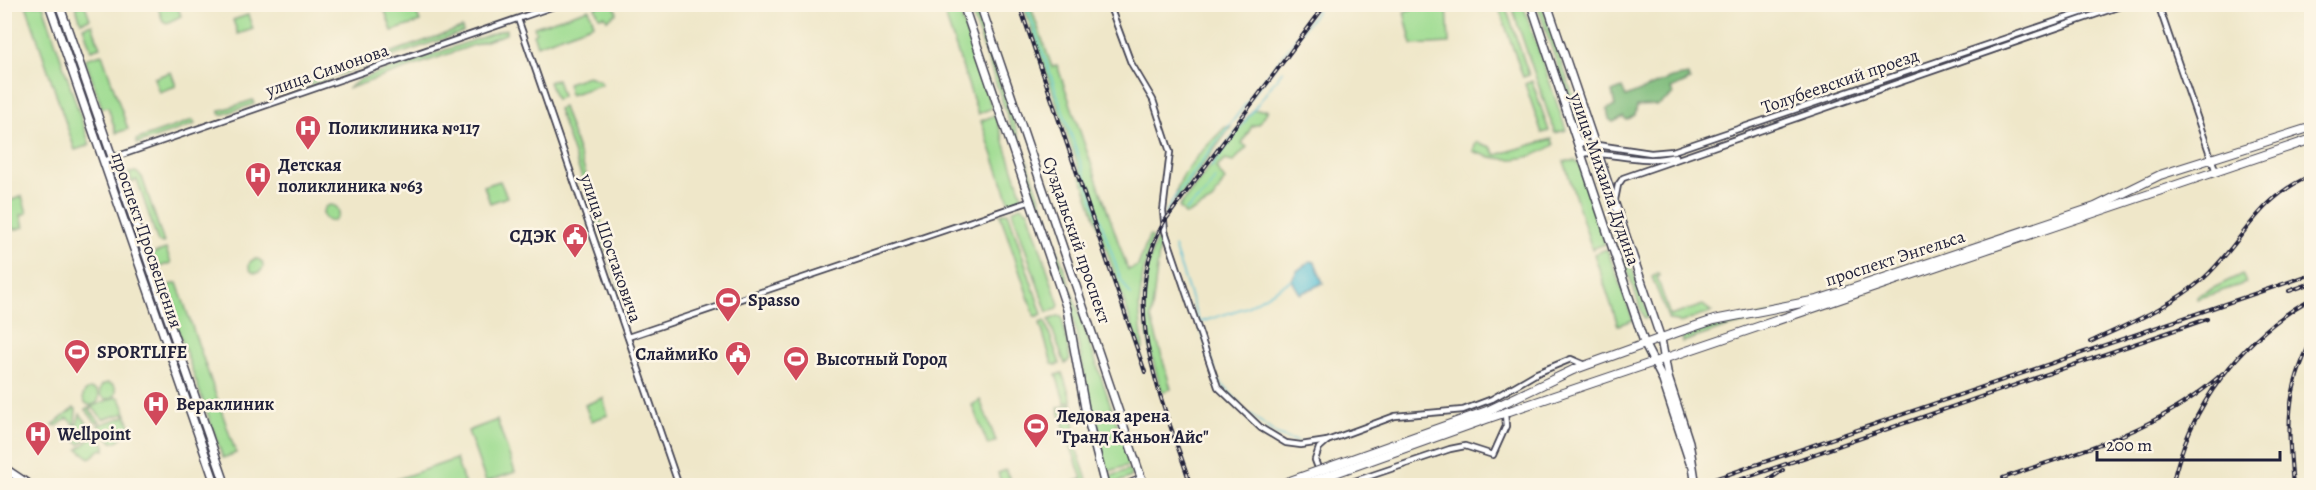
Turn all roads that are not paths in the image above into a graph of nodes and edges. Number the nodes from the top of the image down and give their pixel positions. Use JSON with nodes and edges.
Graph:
{"nodes":[{"id":1,"x":49,"y":4,"type":"edge"},
{"id":2,"x":59,"y":4,"type":"edge"},
{"id":3,"x":560,"y":4,"type":"edge"},
{"id":4,"x":963,"y":4,"type":"edge"},
{"id":5,"x":980,"y":4,"type":"edge"},
{"id":6,"x":1109,"y":4,"type":"edge"},
{"id":7,"x":1531,"y":4,"type":"edge"},
{"id":8,"x":1547,"y":4,"type":"edge"},
{"id":9,"x":2107,"y":4,"type":"edge"},
{"id":10,"x":2126,"y":4,"type":"edge"},
{"id":11,"x":2158,"y":4,"type":"edge"},
{"id":12,"x":518,"y":19,"type":"junction"},
{"id":13,"x":2312,"y":127,"type":"edge"},
{"id":14,"x":2312,"y":139,"type":"edge"},
{"id":15,"x":1576,"y":142,"type":"junction"},
{"id":16,"x":1594,"y":144,"type":"junction"},
{"id":17,"x":1580,"y":153,"type":"junction"},
{"id":18,"x":1597,"y":153,"type":"junction"},
{"id":19,"x":1684,"y":155,"type":"junction"},
{"id":20,"x":2211,"y":157,"type":"junction"},
{"id":21,"x":112,"y":158,"type":"junction"},
{"id":22,"x":104,"y":161,"type":"junction"},
{"id":23,"x":2216,"y":171,"type":"junction"},
{"id":24,"x":1031,"y":201,"type":"junction"},
{"id":25,"x":1614,"y":202,"type":"junction"},
{"id":26,"x":628,"y":337,"type":"junction"},
{"id":27,"x":1661,"y":339,"type":"junction"},
{"id":28,"x":1645,"y":345,"type":"junction"},
{"id":29,"x":1664,"y":358,"type":"junction"},
{"id":30,"x":1655,"y":361,"type":"junction"},
{"id":31,"x":1586,"y":365,"type":"junction"},
{"id":32,"x":1505,"y":413,"type":"junction"},
{"id":33,"x":1488,"y":415,"type":"junction"},
{"id":34,"x":1327,"y":441,"type":"junction"},
{"id":35,"x":1691,"y":465,"type":"junction"},
{"id":36,"x":4,"y":468,"type":"edge"},
{"id":37,"x":1143,"y":482,"type":"edge"},
{"id":38,"x":31,"y":486,"type":"edge"},
{"id":39,"x":216,"y":486,"type":"edge"},
{"id":40,"x":226,"y":486,"type":"edge"},
{"id":41,"x":679,"y":486,"type":"edge"},
{"id":42,"x":1105,"y":486,"type":"edge"},
{"id":43,"x":1125,"y":486,"type":"edge"},
{"id":44,"x":1276,"y":486,"type":"edge"},
{"id":45,"x":1299,"y":486,"type":"edge"},
{"id":46,"x":1325,"y":486,"type":"edge"},
{"id":47,"x":1340,"y":486,"type":"edge"},
{"id":48,"x":1696,"y":486,"type":"edge"}],
"edges":[{"from":1,"to":22,"type":"main road","name":"проспект Просвещения"},
{"from":2,"to":21,"type":"main road","name":"проспект Просвещения"},
{"from":3,"to":12,"type":"street","name":"улица Симонова"},
{"from":4,"to":24,"type":"main road","name":"Суздальский проспект"},
{"from":5,"to":37,"type":"main road","name":"Суздальский проспект"},
{"from":6,"to":34,"type":"street"},
{"from":7,"to":15,"type":"main road","name":"улица Михаила Дудина"},
{"from":8,"to":16,"type":"main road","name":"улица Михаила Дудина"},
{"from":9,"to":16,"type":"street","name":"Толубеевский проезд"},
{"from":10,"to":19,"type":"street","name":"Толубеевский проезд"},
{"from":11,"to":20,"type":"street"},
{"from":12,"to":21,"type":"street","name":"улица Симонова"},
{"from":12,"to":26,"type":"street","name":"улица Шостаковича"},
{"from":13,"to":20,"type":"main road","name":"проспект Энгельса"},
{"from":14,"to":23,"type":"main road","name":"проспект Энгельса"},
{"from":15,"to":16,"type":"street","name":"Толубеевский проезд"},
{"from":15,"to":17,"type":"main road","name":"улица Михаила Дудина"},
{"from":16,"to":18,"type":"main road","name":"улица Михаила Дудина"},
{"from":17,"to":18,"type":"street","name":"Толубеевский проезд"},
{"from":17,"to":28,"type":"main road","name":"улица Михаила Дудина"},
{"from":18,"to":19,"type":"street","name":"Толубеевский проезд"},
{"from":18,"to":25,"type":"main road","name":"улица Михаила Дудина"},
{"from":19,"to":25,"type":"street","name":"Толубеевский проезд"},
{"from":20,"to":23,"type":"street"},
{"from":20,"to":27,"type":"main road","name":"проспект Энгельса"},
{"from":21,"to":22,"type":"street","name":"улица Симонова"},
{"from":21,"to":40,"type":"main road","name":"проспект Просвещения"},
{"from":22,"to":39,"type":"main road","name":"проспект Просвещения"},
{"from":23,"to":29,"type":"main road","name":"проспект Энгельса"},
{"from":24,"to":26,"type":"street"},
{"from":24,"to":42,"type":"main road","name":"Суздальский проспект"},
{"from":25,"to":27,"type":"main road","name":"улица Михаила Дудина"},
{"from":26,"to":41,"type":"street","name":"улица Шостаковича"},
{"from":27,"to":28,"type":"main road","name":"проспект Энгельса"},
{"from":27,"to":29,"type":"main road","name":"улица Михаила Дудина"},
{"from":28,"to":30,"type":"main road","name":"улица Михаила Дудина"},
{"from":28,"to":31,"type":"main road","name":"проспект Энгельса"},
{"from":29,"to":30,"type":"main road","name":"проспект Энгельса"},
{"from":29,"to":35,"type":"main road","name":"улица Михаила Дудина"},
{"from":30,"to":32,"type":"main road","name":"проспект Энгельса"},
{"from":30,"to":35,"type":"main road","name":"улица Михаила Дудина"},
{"from":31,"to":33,"type":"main road","name":"проспект Энгельса"},
{"from":31,"to":34,"type":"street"},
{"from":32,"to":33,"type":"main road","name":"проспект Энгельса"},
{"from":32,"to":47,"type":"street"},
{"from":33,"to":44,"type":"main road","bridge":true},
{"from":33,"to":45,"type":"main road","bridge":true},
{"from":34,"to":46,"type":"street"},
{"from":35,"to":48,"type":"main road"},
{"from":36,"to":38,"type":"main road"},
{"from":37,"to":43,"type":"main road"}]}
